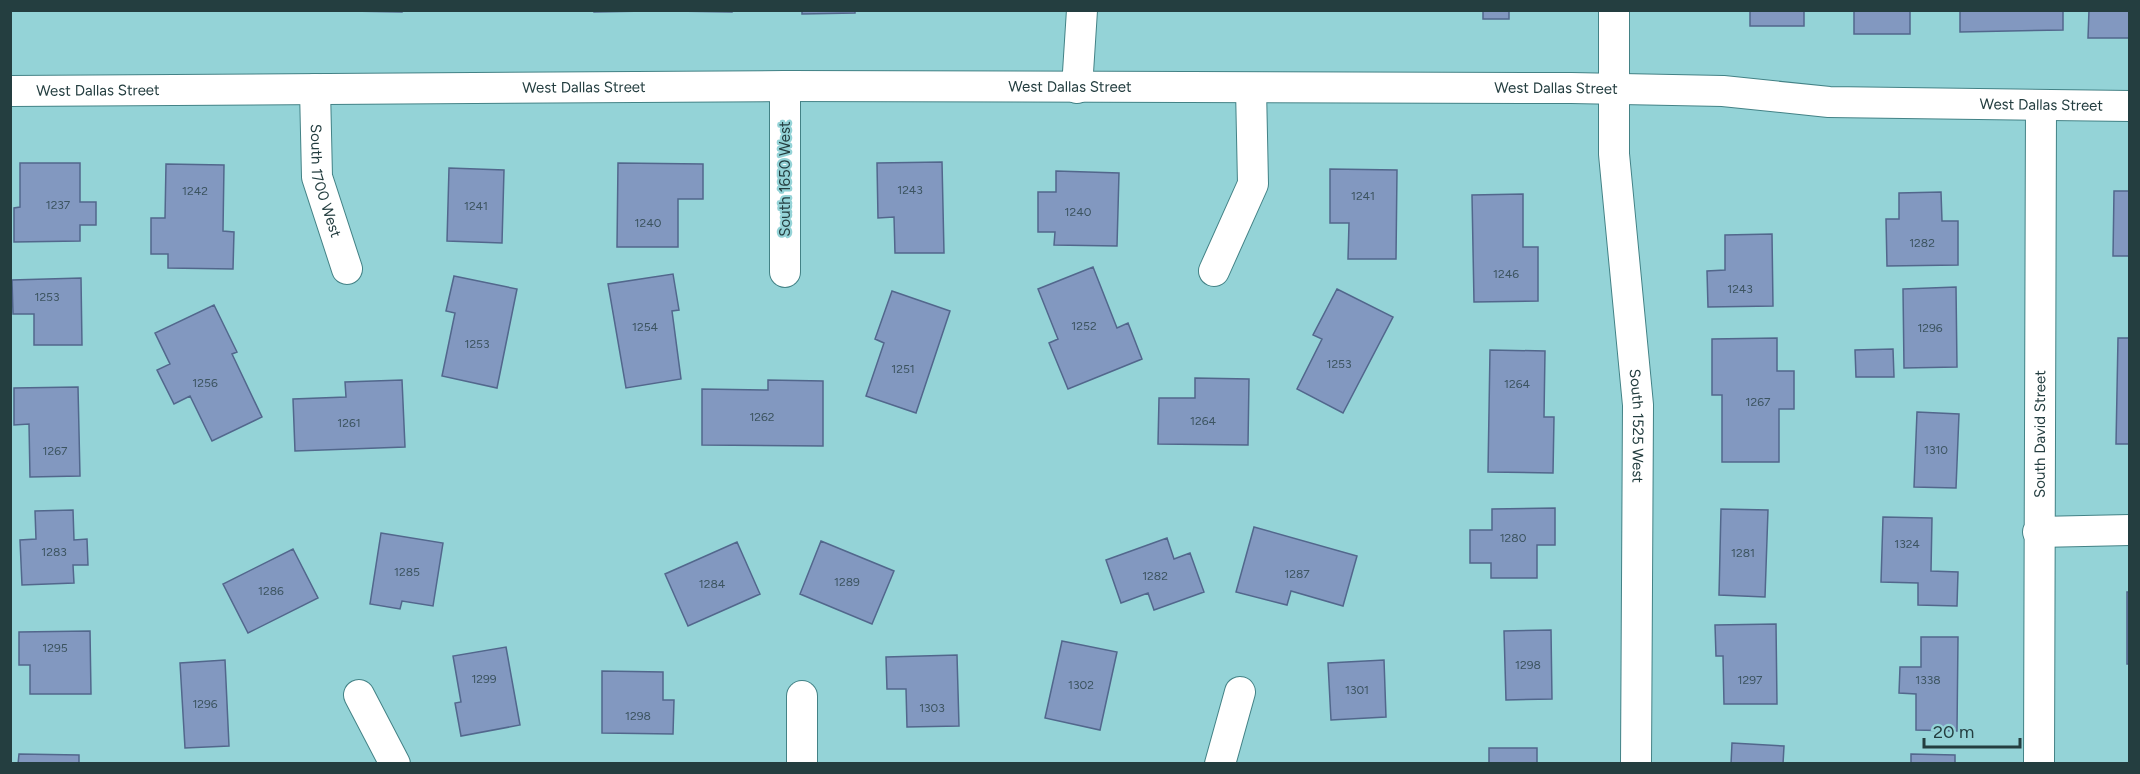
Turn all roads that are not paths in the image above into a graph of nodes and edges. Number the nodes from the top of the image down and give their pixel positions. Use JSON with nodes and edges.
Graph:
{"nodes":[{"id":1,"x":1082,"y":10,"type":"edge"},
{"id":2,"x":1614,"y":10,"type":"edge"},
{"id":3,"x":785,"y":86,"type":"junction"},
{"id":4,"x":1077,"y":88,"type":"junction"},
{"id":5,"x":1251,"y":88,"type":"junction"},
{"id":6,"x":315,"y":89,"type":"junction"},
{"id":7,"x":1613,"y":89,"type":"junction"},
{"id":8,"x":10,"y":92,"type":"edge"},
{"id":9,"x":2041,"y":105,"type":"junction"},
{"id":10,"x":2130,"y":106,"type":"edge"},
{"id":11,"x":347,"y":269,"type":"dead end"},
{"id":12,"x":1214,"y":271,"type":"dead end"},
{"id":13,"x":785,"y":272,"type":"dead end"},
{"id":14,"x":2130,"y":530,"type":"edge"},
{"id":15,"x":2038,"y":532,"type":"junction"},
{"id":16,"x":1240,"y":692,"type":"dead end"},
{"id":17,"x":359,"y":695,"type":"dead end"},
{"id":18,"x":802,"y":696,"type":"dead end"},
{"id":19,"x":395,"y":764,"type":"edge"},
{"id":20,"x":802,"y":764,"type":"edge"},
{"id":21,"x":1220,"y":764,"type":"edge"},
{"id":22,"x":1636,"y":764,"type":"edge"},
{"id":23,"x":2039,"y":764,"type":"edge"}],
"edges":[{"from":1,"to":4,"type":"street"},
{"from":2,"to":7,"type":"street","name":"South 1525 West"},
{"from":3,"to":4,"type":"street","name":"West Dallas Street"},
{"from":3,"to":6,"type":"street","name":"West Dallas Street"},
{"from":3,"to":13,"type":"street","name":"South 1650 West"},
{"from":4,"to":5,"type":"street","name":"West Dallas Street"},
{"from":5,"to":7,"type":"street","name":"West Dallas Street"},
{"from":5,"to":12,"type":"street"},
{"from":6,"to":8,"type":"street","name":"West Dallas Street"},
{"from":6,"to":11,"type":"street","name":"South 1700 West"},
{"from":7,"to":9,"type":"street","name":"West Dallas Street"},
{"from":7,"to":22,"type":"street","name":"South 1525 West"},
{"from":9,"to":10,"type":"street","name":"West Dallas Street"},
{"from":9,"to":15,"type":"street","name":"South David Street"},
{"from":14,"to":15,"type":"street"},
{"from":15,"to":23,"type":"street","name":"South David Street"},
{"from":16,"to":21,"type":"street"},
{"from":17,"to":19,"type":"street"},
{"from":18,"to":20,"type":"street"}]}
